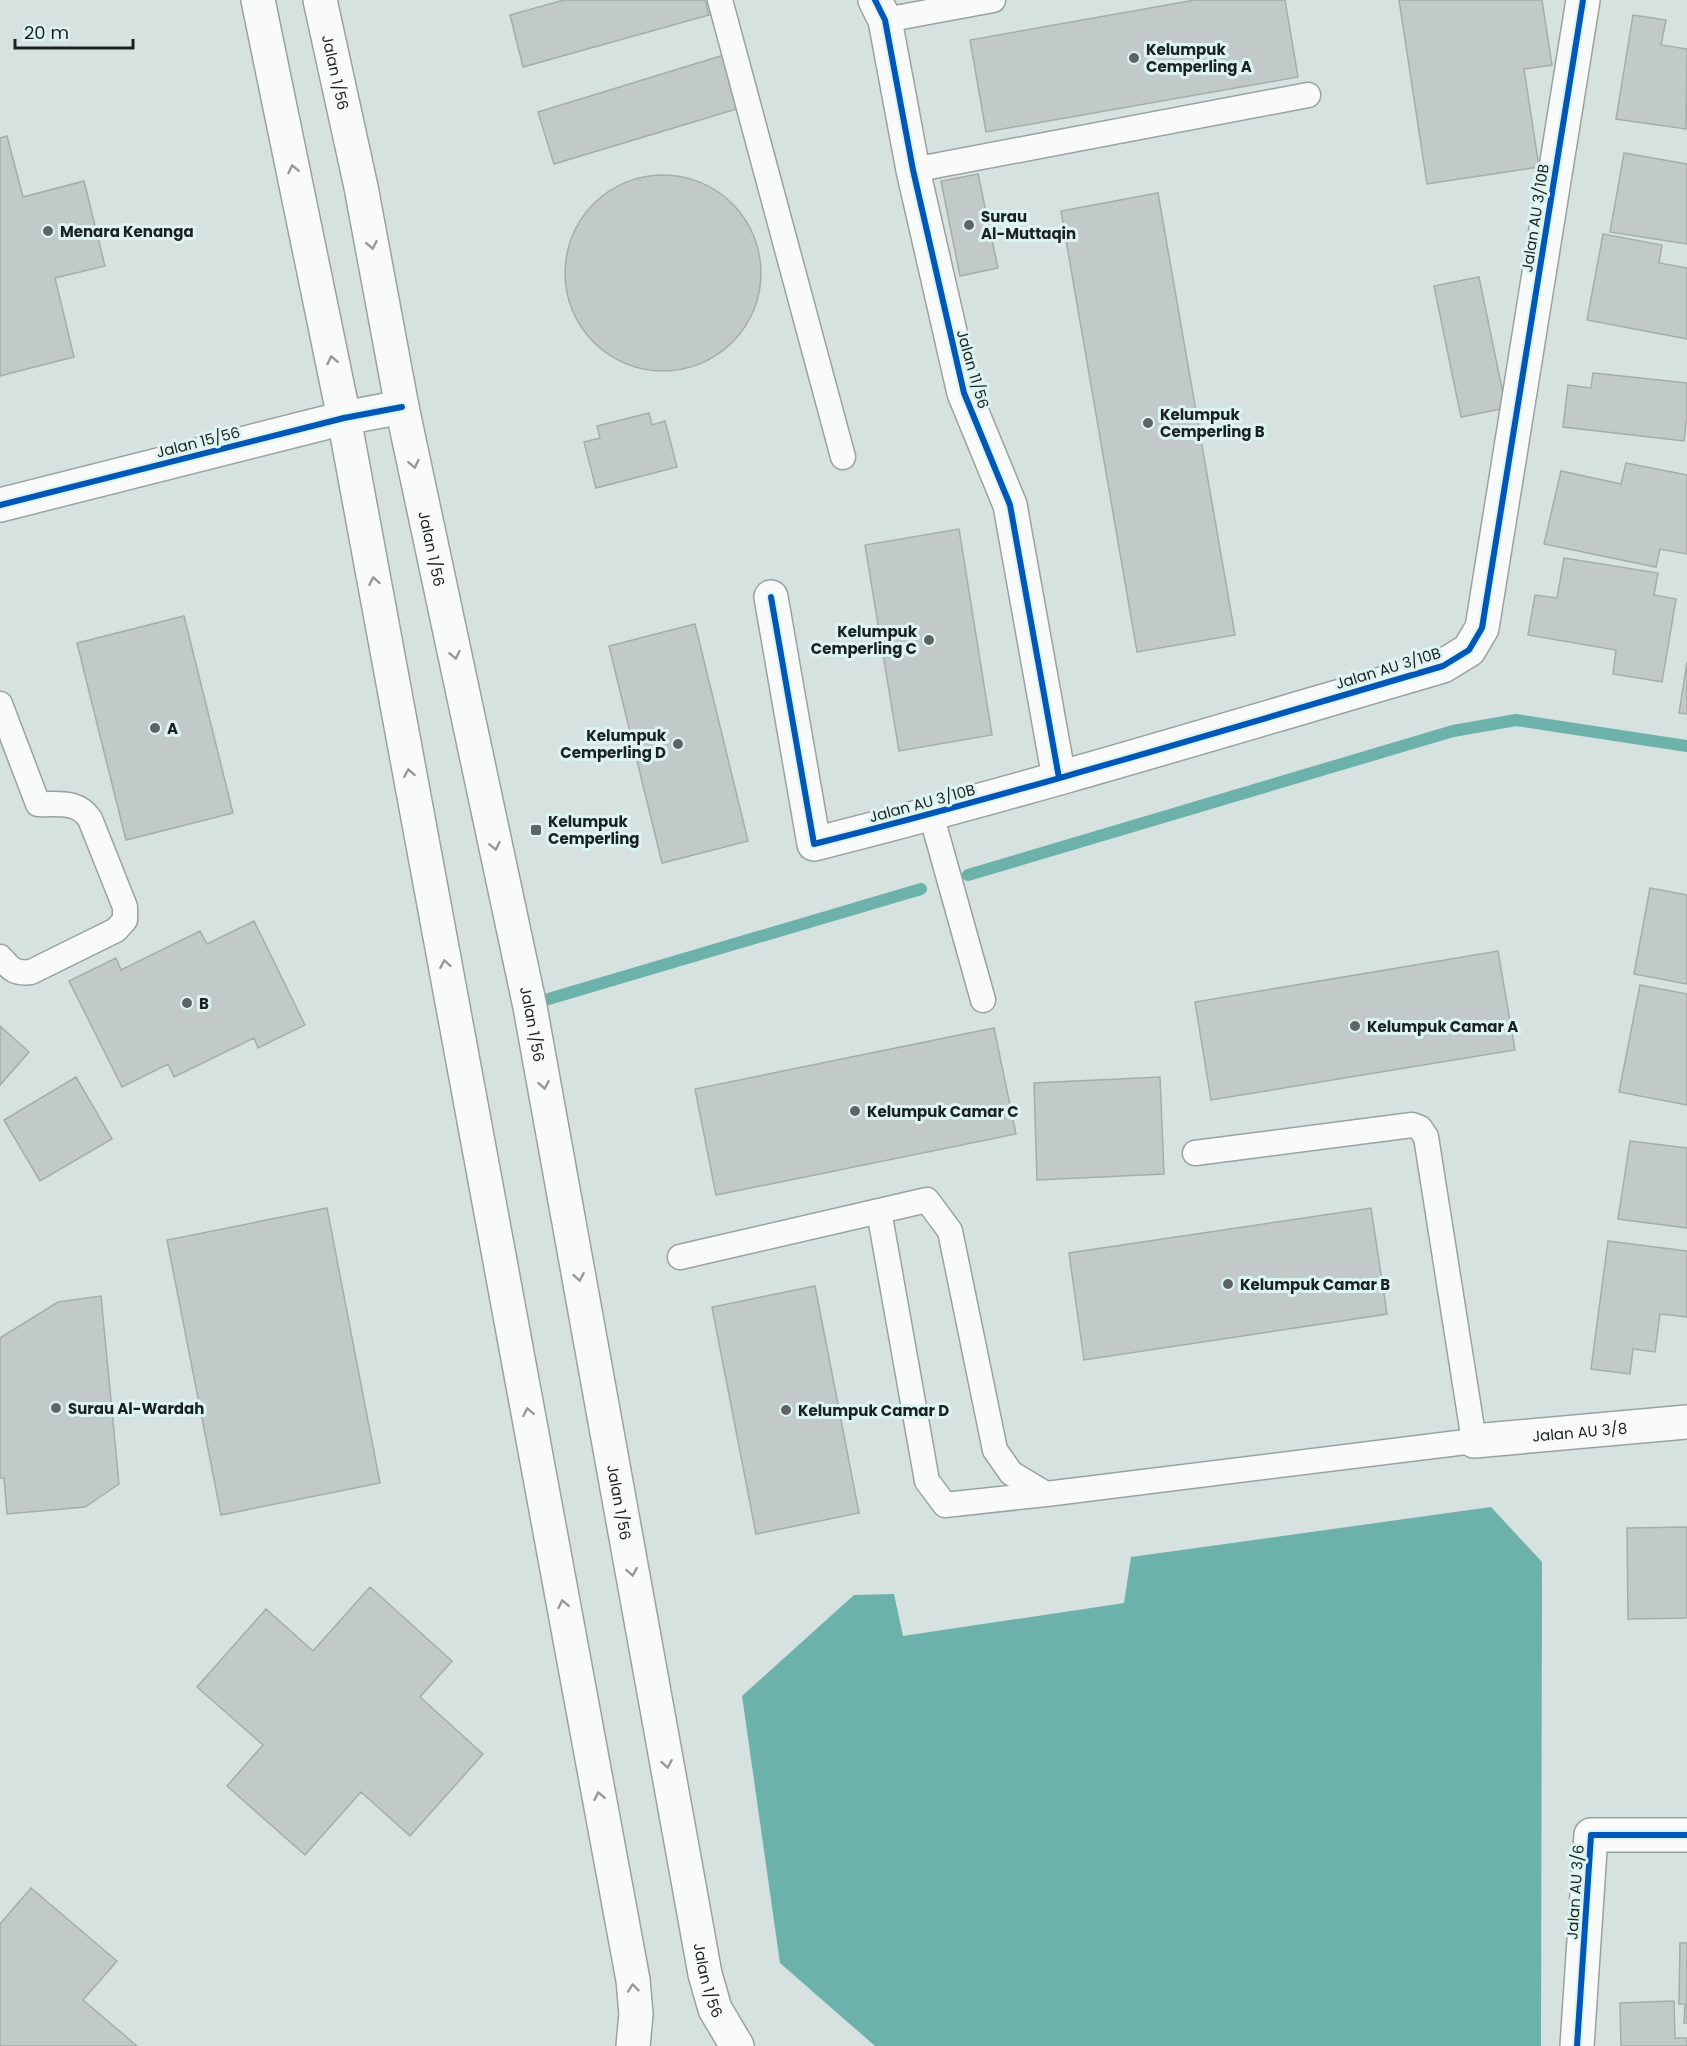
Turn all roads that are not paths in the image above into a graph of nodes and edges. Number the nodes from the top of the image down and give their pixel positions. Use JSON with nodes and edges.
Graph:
{"nodes":[{"id":1,"x":258,"y":0,"type":"edge"},
{"id":2,"x":320,"y":0,"type":"edge"},
{"id":3,"x":720,"y":0,"type":"edge"},
{"id":4,"x":993,"y":0,"type":"edge"},
{"id":5,"x":1583,"y":0,"type":"edge"},
{"id":6,"x":880,"y":10,"type":"edge"},
{"id":7,"x":1308,"y":95,"type":"dead end"},
{"id":8,"x":913,"y":170,"type":"junction"},
{"id":9,"x":402,"y":407,"type":"junction"},
{"id":10,"x":344,"y":418,"type":"junction"},
{"id":11,"x":843,"y":457,"type":"dead end"},
{"id":12,"x":0,"y":505,"type":"edge"},
{"id":13,"x":771,"y":597,"type":"dead end"},
{"id":14,"x":0,"y":704,"type":"edge"},
{"id":15,"x":1059,"y":778,"type":"junction"},
{"id":16,"x":931,"y":814,"type":"junction"},
{"id":17,"x":0,"y":957,"type":"edge"},
{"id":18,"x":983,"y":1000,"type":"dead end"},
{"id":19,"x":1195,"y":1153,"type":"dead end"},
{"id":20,"x":879,"y":1211,"type":"junction"},
{"id":21,"x":680,"y":1257,"type":"dead end"},
{"id":22,"x":1687,"y":1422,"type":"edge"},
{"id":23,"x":1474,"y":1441,"type":"junction"},
{"id":24,"x":1046,"y":1494,"type":"junction"},
{"id":25,"x":1687,"y":1835,"type":"edge"},
{"id":26,"x":633,"y":2046,"type":"edge"},
{"id":27,"x":737,"y":2046,"type":"edge"},
{"id":28,"x":1577,"y":2046,"type":"edge"}],
"edges":[{"from":10,"to":1,"type":"main road","one_way":true},
{"from":2,"to":9,"type":"main road","name":"Jalan 1/56","one_way":true},
{"from":3,"to":11,"type":"lane"},
{"from":4,"to":6,"type":"lane"},
{"from":5,"to":15,"type":"main road","name":"Jalan AU 3/10B"},
{"from":6,"to":8,"type":"main road","name":"Jalan 11/56"},
{"from":7,"to":8,"type":"lane"},
{"from":8,"to":15,"type":"main road","name":"Jalan 11/56"},
{"from":9,"to":10,"type":"main road","name":"Jalan 15/56"},
{"from":9,"to":27,"type":"main road","name":"Jalan 1/56","one_way":true},
{"from":10,"to":12,"type":"main road","name":"Jalan 15/56"},
{"from":26,"to":10,"type":"main road","one_way":true},
{"from":13,"to":16,"type":"main road","name":"Jalan AU 3/10B"},
{"from":14,"to":17,"type":"lane"},
{"from":15,"to":16,"type":"main road","name":"Jalan AU 3/10B"},
{"from":16,"to":18,"type":"lane"},
{"from":19,"to":23,"type":"lane"},
{"from":20,"to":21,"type":"lane"},
{"from":20,"to":24,"type":"lane"},
{"from":20,"to":24,"type":"lane"},
{"from":22,"to":23,"type":"main road","name":"Jalan AU 3/8"},
{"from":23,"to":24,"type":"lane"},
{"from":25,"to":28,"type":"main road","name":"Jalan AU 3/6"}]}
